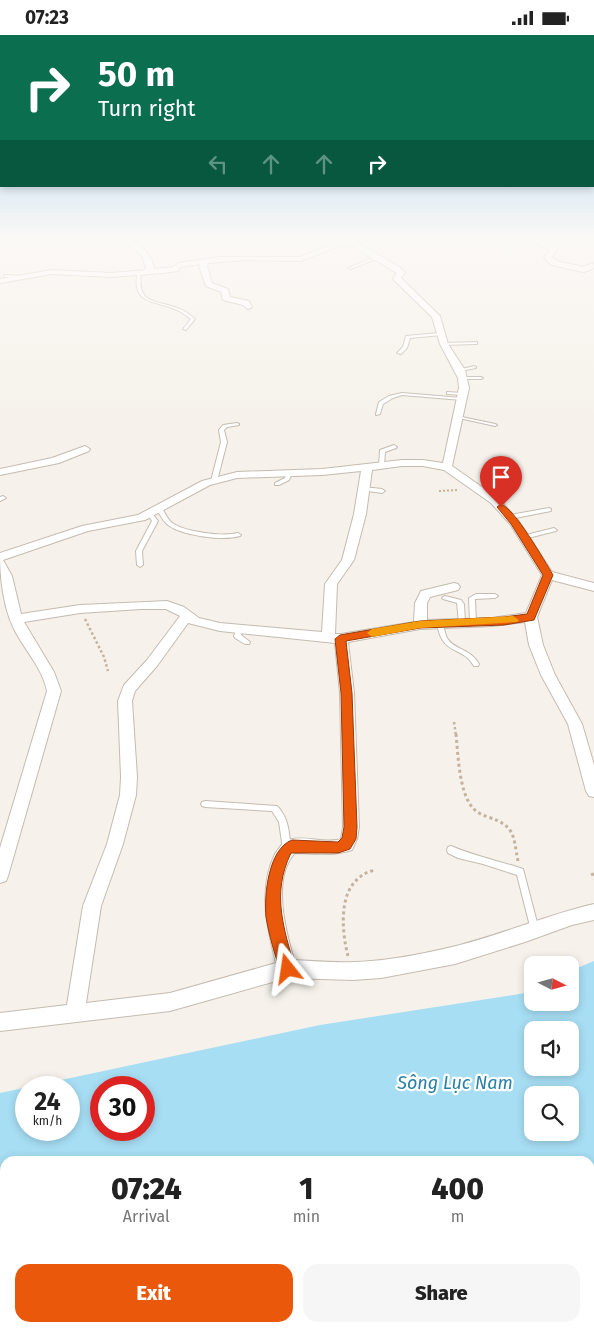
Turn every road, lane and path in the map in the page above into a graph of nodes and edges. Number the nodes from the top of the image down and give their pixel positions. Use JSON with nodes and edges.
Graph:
{"nodes":[{"id":1,"x":143,"y":298,"type":"edge"},
{"id":2,"x":226,"y":298,"type":"edge"},
{"id":3,"x":418,"y":298,"type":"edge"},
{"id":4,"x":248,"y":307,"type":"dead end"},
{"id":5,"x":186,"y":329,"type":"dead end"},
{"id":6,"x":440,"y":334,"type":"junction"},
{"id":7,"x":474,"y":343,"type":"dead end"},
{"id":8,"x":444,"y":344,"type":"junction"},
{"id":9,"x":399,"y":353,"type":"dead end"},
{"id":10,"x":474,"y":367,"type":"dead end"},
{"id":11,"x":461,"y":374,"type":"junction"},
{"id":12,"x":481,"y":378,"type":"dead end"},
{"id":13,"x":449,"y":393,"type":"dead end"},
{"id":14,"x":463,"y":396,"type":"junction"},
{"id":15,"x":378,"y":413,"type":"dead end"},
{"id":16,"x":459,"y":417,"type":"junction"},
{"id":17,"x":237,"y":424,"type":"dead end"},
{"id":18,"x":495,"y":425,"type":"dead end"},
{"id":19,"x":394,"y":447,"type":"dead end"},
{"id":20,"x":85,"y":449,"type":"dead end"},
{"id":21,"x":380,"y":465,"type":"junction"},
{"id":22,"x":367,"y":467,"type":"junction"},
{"id":23,"x":447,"y":467,"type":"junction"},
{"id":24,"x":0,"y":472,"type":"edge"},
{"id":25,"x":289,"y":473,"type":"junction"},
{"id":26,"x":214,"y":481,"type":"junction"},
{"id":27,"x":277,"y":483,"type":"dead end"},
{"id":28,"x":471,"y":483,"type":"junction"},
{"id":29,"x":363,"y":489,"type":"junction"},
{"id":30,"x":382,"y":491,"type":"dead end"},
{"id":31,"x":440,"y":491,"type":"dead end"},
{"id":32,"x":549,"y":510,"type":"dead end"},
{"id":33,"x":155,"y":512,"type":"junction"},
{"id":34,"x":510,"y":517,"type":"junction"},
{"id":35,"x":554,"y":531,"type":"dead end"},
{"id":36,"x":238,"y":535,"type":"dead end"},
{"id":37,"x":524,"y":537,"type":"junction"},
{"id":38,"x":0,"y":557,"type":"edge"},
{"id":39,"x":0,"y":563,"type":"edge"},
{"id":40,"x":140,"y":565,"type":"dead end"},
{"id":41,"x":548,"y":575,"type":"junction"},
{"id":42,"x":454,"y":587,"type":"dead end"},
{"id":43,"x":594,"y":587,"type":"edge"},
{"id":44,"x":495,"y":596,"type":"dead end"},
{"id":45,"x":445,"y":598,"type":"dead end"},
{"id":46,"x":80,"y":609,"type":"junction"},
{"id":47,"x":187,"y":616,"type":"junction"},
{"id":48,"x":530,"y":617,"type":"junction"},
{"id":49,"x":16,"y":619,"type":"junction"},
{"id":50,"x":468,"y":623,"type":"junction"},
{"id":51,"x":440,"y":624,"type":"junction"},
{"id":52,"x":420,"y":625,"type":"junction"},
{"id":53,"x":240,"y":629,"type":"junction"},
{"id":54,"x":334,"y":638,"type":"junction"},
{"id":55,"x":247,"y":642,"type":"dead end"},
{"id":56,"x":476,"y":664,"type":"dead end"},
{"id":57,"x":108,"y":671,"type":"dead end"},
{"id":58,"x":454,"y":722,"type":"dead end"},
{"id":59,"x":594,"y":791,"type":"edge"},
{"id":60,"x":205,"y":805,"type":"dead end"},
{"id":61,"x":287,"y":849,"type":"junction"},
{"id":62,"x":451,"y":850,"type":"dead end"},
{"id":63,"x":374,"y":870,"type":"dead end"},
{"id":64,"x":520,"y":872,"type":"junction"},
{"id":65,"x":592,"y":873,"type":"dead end"},
{"id":66,"x":0,"y":876,"type":"edge"},
{"id":67,"x":594,"y":879,"type":"edge"},
{"id":68,"x":594,"y":912,"type":"edge"},
{"id":69,"x":535,"y":930,"type":"junction"},
{"id":70,"x":288,"y":969,"type":"junction"},
{"id":71,"x":354,"y":971,"type":"junction"},
{"id":72,"x":75,"y":1014,"type":"junction"},
{"id":73,"x":0,"y":1022,"type":"edge"}],
"edges":[{"from":1,"to":5,"type":"lane"},
{"from":2,"to":4,"type":"street"},
{"from":3,"to":6,"type":"street"},
{"from":6,"to":8,"type":"street"},
{"from":6,"to":9,"type":"lane"},
{"from":7,"to":8,"type":"lane"},
{"from":8,"to":11,"type":"street"},
{"from":10,"to":11,"type":"lane"},
{"from":11,"to":12,"type":"lane"},
{"from":11,"to":14,"type":"street"},
{"from":13,"to":14,"type":"lane"},
{"from":14,"to":15,"type":"lane"},
{"from":14,"to":16,"type":"street"},
{"from":16,"to":18,"type":"lane"},
{"from":16,"to":23,"type":"street"},
{"from":17,"to":26,"type":"lane"},
{"from":19,"to":21,"type":"lane"},
{"from":20,"to":24,"type":"street"},
{"from":21,"to":22,"type":"street"},
{"from":21,"to":23,"type":"street"},
{"from":22,"to":25,"type":"street"},
{"from":22,"to":29,"type":"street"},
{"from":23,"to":28,"type":"street"},
{"from":25,"to":26,"type":"street"},
{"from":25,"to":27,"type":"lane"},
{"from":26,"to":33,"type":"street"},
{"from":28,"to":31,"type":"path"},
{"from":28,"to":34,"type":"street"},
{"from":29,"to":30,"type":"lane"},
{"from":29,"to":54,"type":"street"},
{"from":32,"to":34,"type":"lane"},
{"from":33,"to":36,"type":"lane"},
{"from":33,"to":38,"type":"street"},
{"from":33,"to":40,"type":"lane"},
{"from":34,"to":37,"type":"street"},
{"from":35,"to":37,"type":"lane"},
{"from":37,"to":41,"type":"street"},
{"from":39,"to":49,"type":"street"},
{"from":41,"to":43,"type":"street"},
{"from":41,"to":48,"type":"street"},
{"from":42,"to":52,"type":"street"},
{"from":44,"to":50,"type":"lane"},
{"from":45,"to":50,"type":"lane"},
{"from":46,"to":47,"type":"street"},
{"from":46,"to":49,"type":"street"},
{"from":46,"to":57,"type":"path"},
{"from":47,"to":53,"type":"street"},
{"from":47,"to":72,"type":"street"},
{"from":48,"to":50,"type":"street"},
{"from":48,"to":59,"type":"street"},
{"from":49,"to":66,"type":"street"},
{"from":50,"to":51,"type":"street"},
{"from":51,"to":52,"type":"street"},
{"from":51,"to":56,"type":"lane"},
{"from":52,"to":54,"type":"street"},
{"from":53,"to":54,"type":"street"},
{"from":53,"to":55,"type":"lane"},
{"from":54,"to":61,"type":"street"},
{"from":58,"to":64,"type":"path"},
{"from":60,"to":61,"type":"lane"},
{"from":61,"to":70,"type":"street"},
{"from":62,"to":64,"type":"lane"},
{"from":63,"to":71,"type":"path"},
{"from":64,"to":69,"type":"lane"},
{"from":65,"to":67,"type":"path"},
{"from":68,"to":69,"type":"street"},
{"from":69,"to":71,"type":"street"},
{"from":70,"to":71,"type":"street"},
{"from":70,"to":72,"type":"street"},
{"from":72,"to":73,"type":"street"}]}
